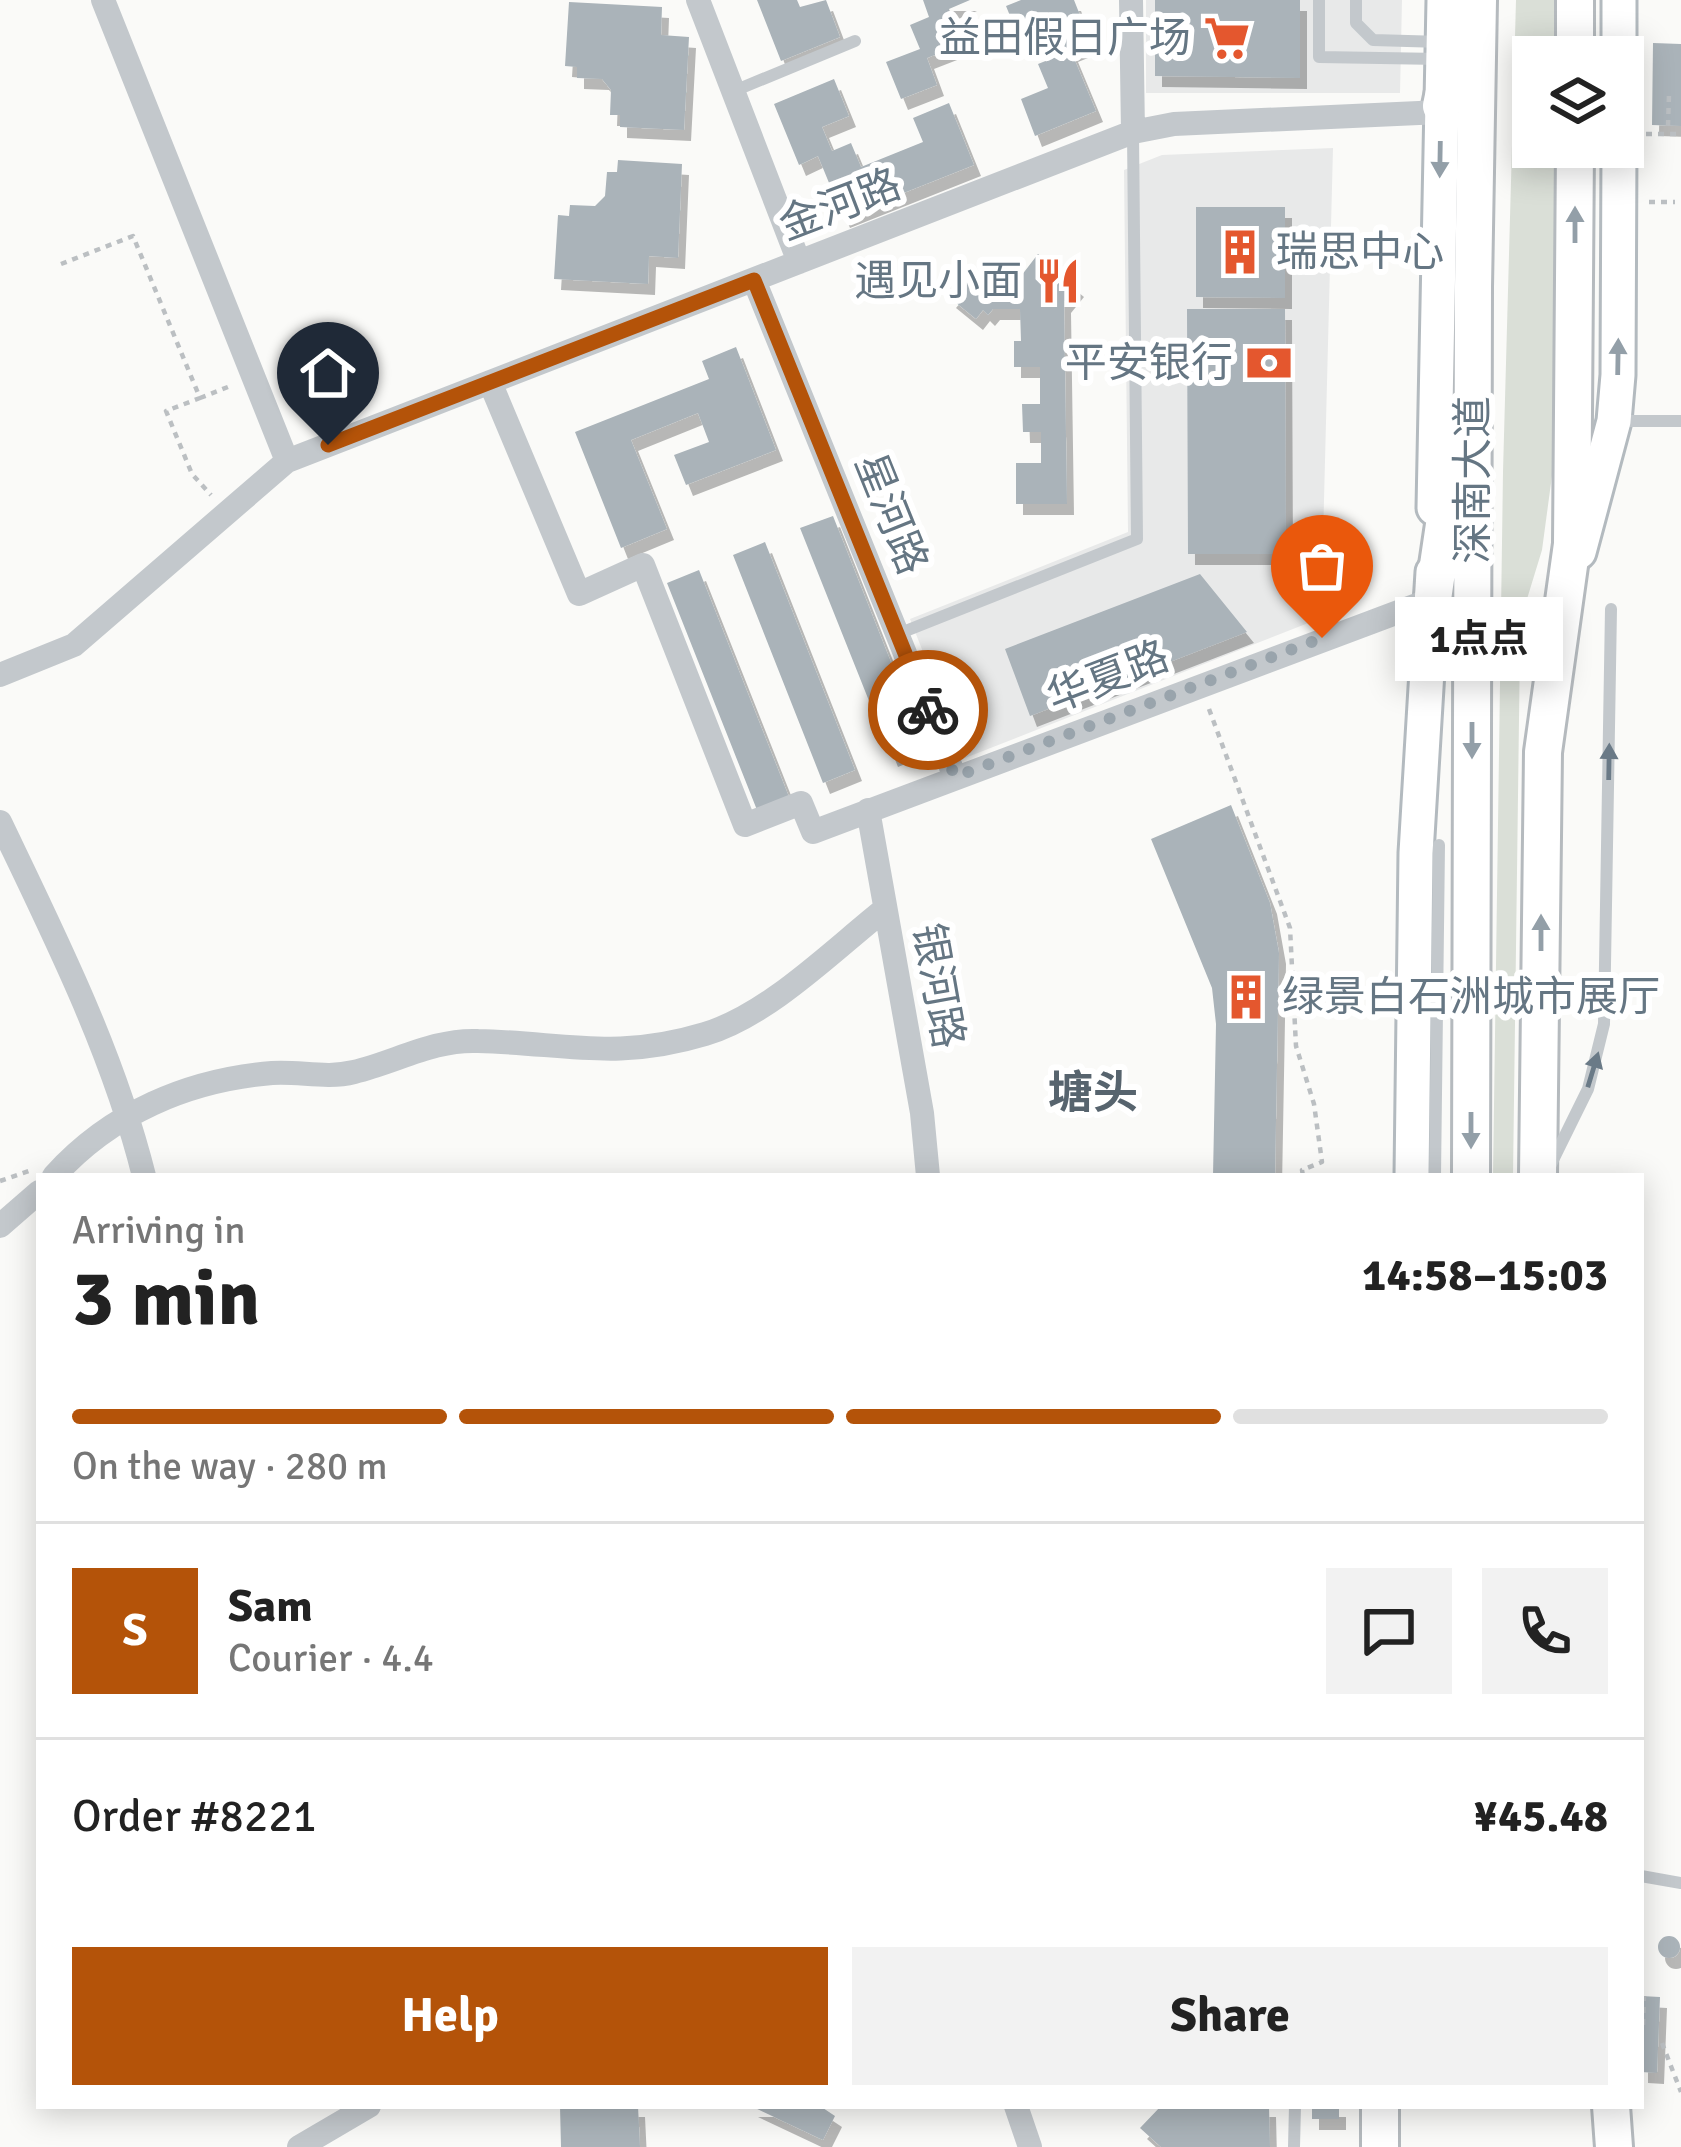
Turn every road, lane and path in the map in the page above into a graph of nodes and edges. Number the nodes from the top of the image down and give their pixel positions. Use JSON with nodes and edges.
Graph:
{"nodes":[{"id":1,"x":104,"y":0,"type":"edge"},
{"id":2,"x":698,"y":0,"type":"edge"},
{"id":3,"x":1131,"y":0,"type":"edge"},
{"id":4,"x":1319,"y":0,"type":"edge"},
{"id":5,"x":1356,"y":0,"type":"edge"},
{"id":6,"x":1444,"y":0,"type":"edge"},
{"id":7,"x":1462,"y":0,"type":"edge"},
{"id":8,"x":1478,"y":0,"type":"edge"},
{"id":9,"x":1575,"y":0,"type":"edge"},
{"id":10,"x":1585,"y":0,"type":"edge"},
{"id":11,"x":1619,"y":0,"type":"edge"},
{"id":12,"x":1575,"y":36,"type":"edge"},
{"id":13,"x":1578,"y":36,"type":"edge"},
{"id":14,"x":1619,"y":36,"type":"edge"},
{"id":15,"x":855,"y":41,"type":"dead end"},
{"id":16,"x":1443,"y":50,"type":"junction"},
{"id":17,"x":733,"y":91,"type":"junction"},
{"id":18,"x":1669,"y":94,"type":"dead end"},
{"id":19,"x":1441,"y":109,"type":"junction"},
{"id":20,"x":1668,"y":126,"type":"dead end"},
{"id":21,"x":1132,"y":132,"type":"junction"},
{"id":22,"x":1681,"y":134,"type":"edge"},
{"id":23,"x":1644,"y":139,"type":"edge"},
{"id":24,"x":1575,"y":168,"type":"edge"},
{"id":25,"x":1630,"y":168,"type":"edge"},
{"id":26,"x":1649,"y":202,"type":"dead end"},
{"id":27,"x":1675,"y":202,"type":"dead end"},
{"id":28,"x":800,"y":262,"type":"junction"},
{"id":29,"x":62,"y":264,"type":"dead end"},
{"id":30,"x":754,"y":280,"type":"junction"},
{"id":31,"x":1473,"y":287,"type":"junction"},
{"id":32,"x":254,"y":376,"type":"junction"},
{"id":33,"x":490,"y":382,"type":"junction"},
{"id":34,"x":200,"y":398,"type":"junction"},
{"id":35,"x":1614,"y":421,"type":"junction"},
{"id":36,"x":1681,"y":422,"type":"edge"},
{"id":37,"x":287,"y":461,"type":"junction"},
{"id":38,"x":228,"y":512,"type":"junction"},
{"id":39,"x":1568,"y":594,"type":"junction"},
{"id":40,"x":1432,"y":599,"type":"junction"},
{"id":41,"x":1611,"y":609,"type":"dead end"},
{"id":42,"x":897,"y":634,"type":"junction"},
{"id":43,"x":0,"y":675,"type":"edge"},
{"id":44,"x":1200,"y":684,"type":"junction"},
{"id":45,"x":955,"y":777,"type":"junction"},
{"id":46,"x":868,"y":810,"type":"junction"},
{"id":47,"x":0,"y":822,"type":"edge"},
{"id":48,"x":1439,"y":845,"type":"dead end"},
{"id":49,"x":885,"y":909,"type":"junction"},
{"id":50,"x":127,"y":1116,"type":"junction"},
{"id":51,"x":57,"y":1173,"type":"edge"},
{"id":52,"x":143,"y":1173,"type":"edge"},
{"id":53,"x":928,"y":1173,"type":"edge"},
{"id":54,"x":1302,"y":1173,"type":"edge"},
{"id":55,"x":1412,"y":1173,"type":"edge"},
{"id":56,"x":1435,"y":1173,"type":"edge"},
{"id":57,"x":1471,"y":1173,"type":"edge"},
{"id":58,"x":1541,"y":1173,"type":"edge"},
{"id":59,"x":1543,"y":1173,"type":"edge"},
{"id":60,"x":36,"y":1195,"type":"edge"},
{"id":61,"x":0,"y":1226,"type":"edge"},
{"id":62,"x":1644,"y":1877,"type":"edge"},
{"id":63,"x":1681,"y":1883,"type":"edge"},
{"id":64,"x":1662,"y":2043,"type":"dead end"},
{"id":65,"x":1681,"y":2092,"type":"edge"},
{"id":66,"x":364,"y":2109,"type":"edge"},
{"id":67,"x":1017,"y":2109,"type":"edge"},
{"id":68,"x":1294,"y":2109,"type":"edge"},
{"id":69,"x":1379,"y":2109,"type":"edge"},
{"id":70,"x":1611,"y":2109,"type":"edge"},
{"id":71,"x":299,"y":2147,"type":"edge"},
{"id":72,"x":1030,"y":2147,"type":"edge"},
{"id":73,"x":1294,"y":2147,"type":"edge"},
{"id":74,"x":1380,"y":2147,"type":"edge"},
{"id":75,"x":1614,"y":2147,"type":"edge"}],
"edges":[{"from":1,"to":32,"type":"street"},
{"from":2,"to":17,"type":"street"},
{"from":3,"to":21,"type":"street"},
{"from":4,"to":16,"type":"lane"},
{"from":5,"to":16,"type":"lane"},
{"from":6,"to":16,"type":"main road"},
{"from":7,"to":19,"type":"main road"},
{"from":8,"to":31,"type":"main road","name":"深南大道"},
{"from":9,"to":12,"type":"main road"},
{"from":10,"to":13,"type":"main road"},
{"from":11,"to":14,"type":"main road"},
{"from":15,"to":17,"type":"lane"},
{"from":16,"to":19,"type":"main road"},
{"from":17,"to":28,"type":"street"},
{"from":18,"to":20,"type":"path"},
{"from":19,"to":21,"type":"street","name":"金河路"},
{"from":19,"to":40,"type":"main road","one_way":true},
{"from":21,"to":28,"type":"street","name":"金河路"},
{"from":21,"to":42,"type":"lane"},
{"from":22,"to":23,"type":"path"},
{"from":39,"to":24,"type":"main road","one_way":true},
{"from":35,"to":25,"type":"main road","one_way":true},
{"from":26,"to":27,"type":"path"},
{"from":28,"to":30,"type":"street","name":"金河路"},
{"from":29,"to":34,"type":"path"},
{"from":30,"to":33,"type":"street","name":"金河路"},
{"from":30,"to":42,"type":"street","name":"星河路"},
{"from":31,"to":40,"type":"main road"},
{"from":31,"to":57,"type":"main road","name":"深南大道","one_way":true},
{"from":32,"to":34,"type":"path"},
{"from":32,"to":37,"type":"street"},
{"from":33,"to":37,"type":"street","name":"金河路"},
{"from":33,"to":46,"type":"street","name":"华夏路"},
{"from":34,"to":38,"type":"path"},
{"from":35,"to":36,"type":"lane"},
{"from":35,"to":39,"type":"main road"},
{"from":37,"to":38,"type":"street","name":"金河路"},
{"from":38,"to":43,"type":"street","name":"金河路"},
{"from":58,"to":39,"type":"main road","one_way":true},
{"from":40,"to":44,"type":"street","name":"华夏路"},
{"from":40,"to":55,"type":"main road"},
{"from":59,"to":41,"type":"lane","one_way":true},
{"from":42,"to":45,"type":"street","name":"星河路"},
{"from":44,"to":45,"type":"street","name":"华夏路"},
{"from":44,"to":54,"type":"path"},
{"from":45,"to":46,"type":"street","name":"华夏路"},
{"from":46,"to":49,"type":"street","name":"银河路"},
{"from":47,"to":50,"type":"street"},
{"from":48,"to":56,"type":"lane"},
{"from":49,"to":50,"type":"street"},
{"from":49,"to":53,"type":"street","name":"银河路"},
{"from":50,"to":51,"type":"street"},
{"from":50,"to":52,"type":"street"},
{"from":60,"to":61,"type":"street"},
{"from":62,"to":63,"type":"lane"},
{"from":64,"to":65,"type":"path"},
{"from":66,"to":71,"type":"street"},
{"from":67,"to":72,"type":"street"},
{"from":68,"to":73,"type":"lane"},
{"from":69,"to":74,"type":"main road"},
{"from":70,"to":75,"type":"main road"}]}
